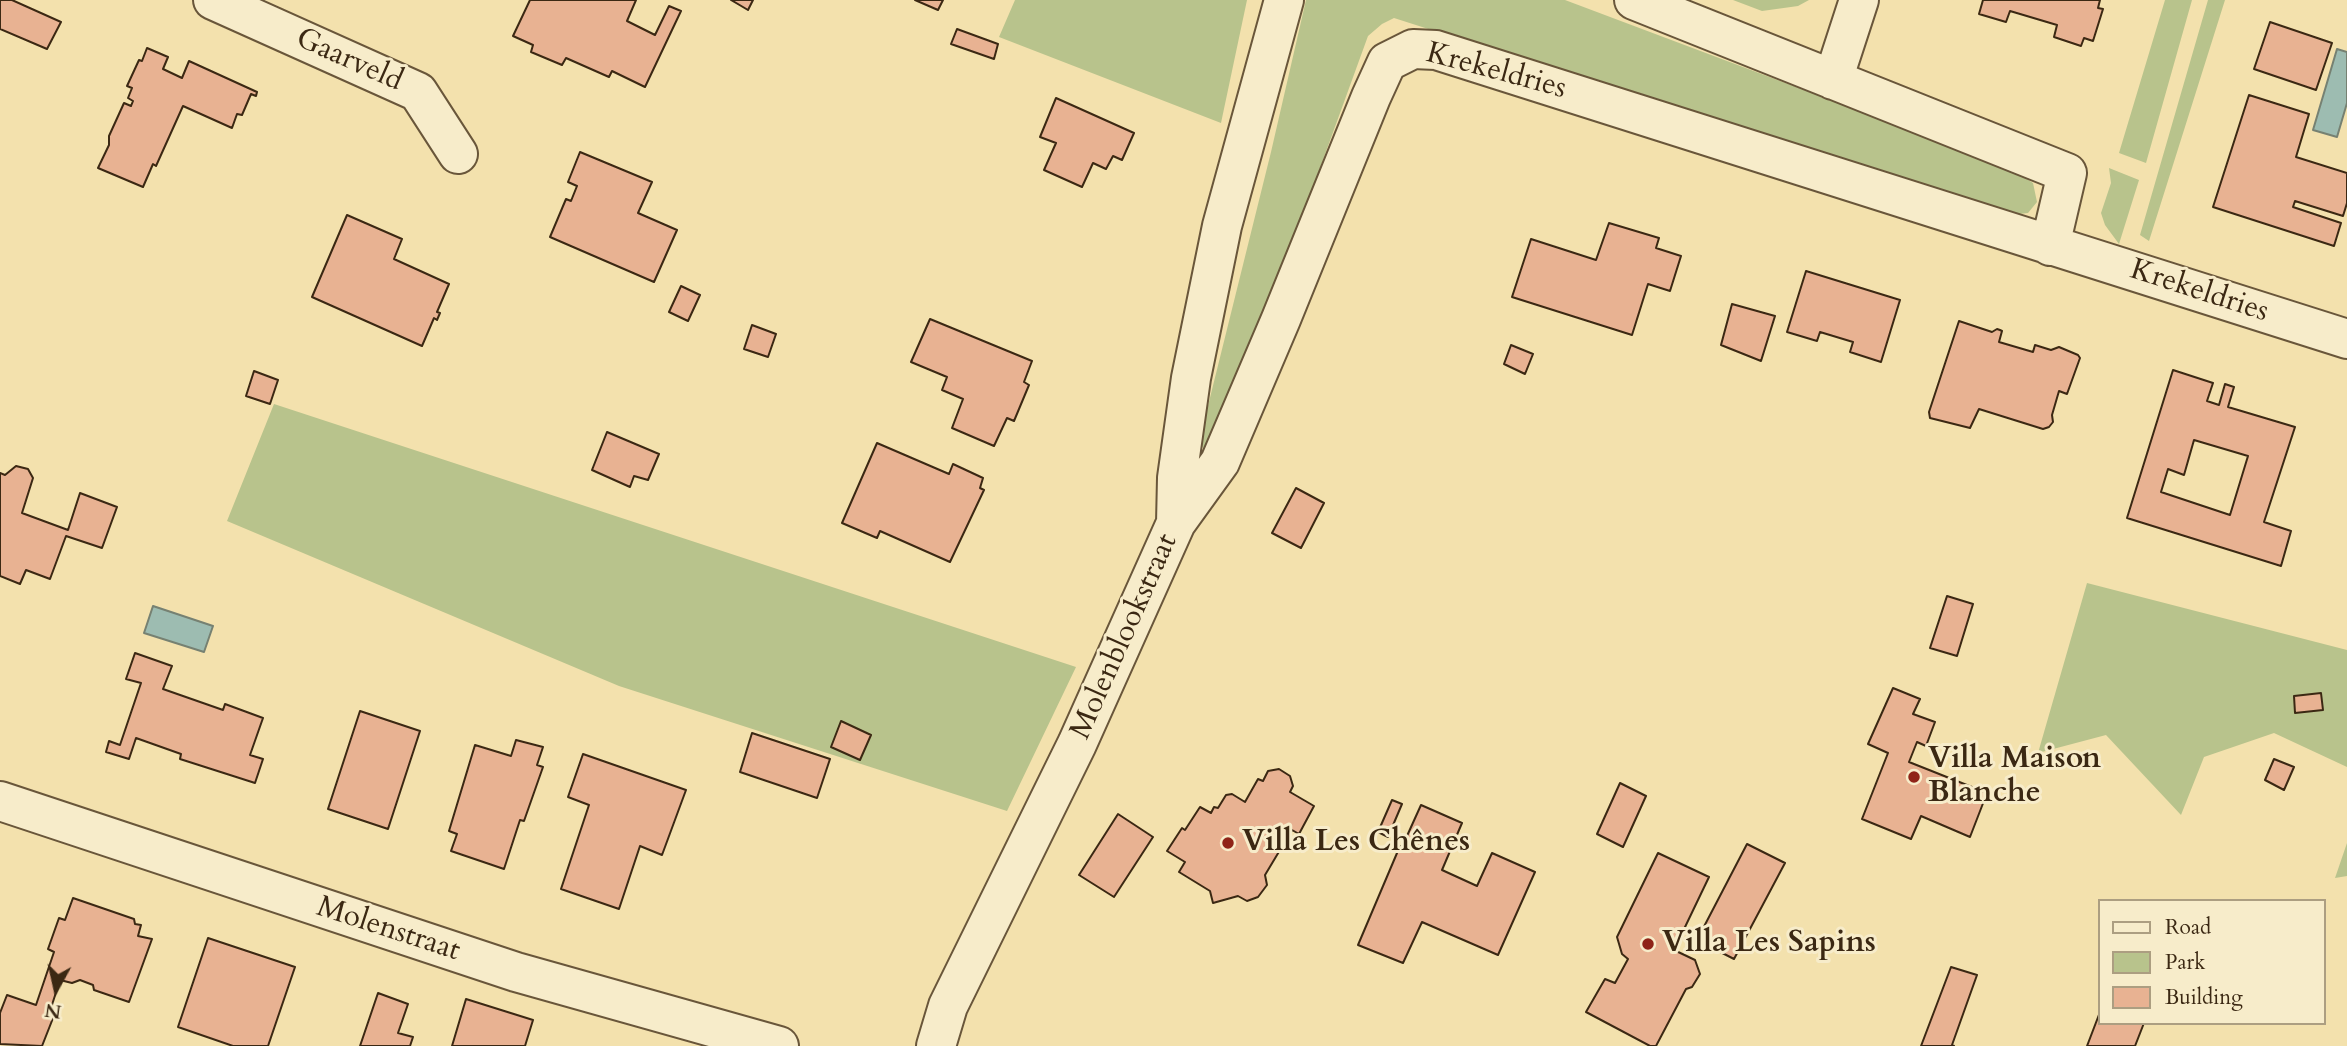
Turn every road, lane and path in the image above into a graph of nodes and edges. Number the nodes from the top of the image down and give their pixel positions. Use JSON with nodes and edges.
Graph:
{"nodes":[{"id":1,"x":213,"y":0,"type":"edge"},
{"id":2,"x":1284,"y":0,"type":"edge"},
{"id":3,"x":1634,"y":0,"type":"edge"},
{"id":4,"x":1859,"y":0,"type":"edge"},
{"id":5,"x":1833,"y":80,"type":"junction"},
{"id":6,"x":458,"y":154,"type":"dead end"},
{"id":7,"x":2050,"y":246,"type":"junction"},
{"id":8,"x":2347,"y":339,"type":"edge"},
{"id":9,"x":1176,"y":523,"type":"junction"},
{"id":10,"x":0,"y":801,"type":"edge"},
{"id":11,"x":779,"y":1046,"type":"edge"},
{"id":12,"x":936,"y":1046,"type":"edge"}],
"edges":[{"from":1,"to":6,"type":"street","name":"Gaarveld"},
{"from":2,"to":9,"type":"street","name":"Molenblookstraat"},
{"from":3,"to":5,"type":"street"},
{"from":4,"to":5,"type":"street"},
{"from":5,"to":7,"type":"street"},
{"from":7,"to":8,"type":"street","name":"Krekeldries"},
{"from":7,"to":9,"type":"street","name":"Krekeldries"},
{"from":9,"to":12,"type":"street","name":"Molenblookstraat"},
{"from":10,"to":11,"type":"street","name":"Molenstraat"}]}
